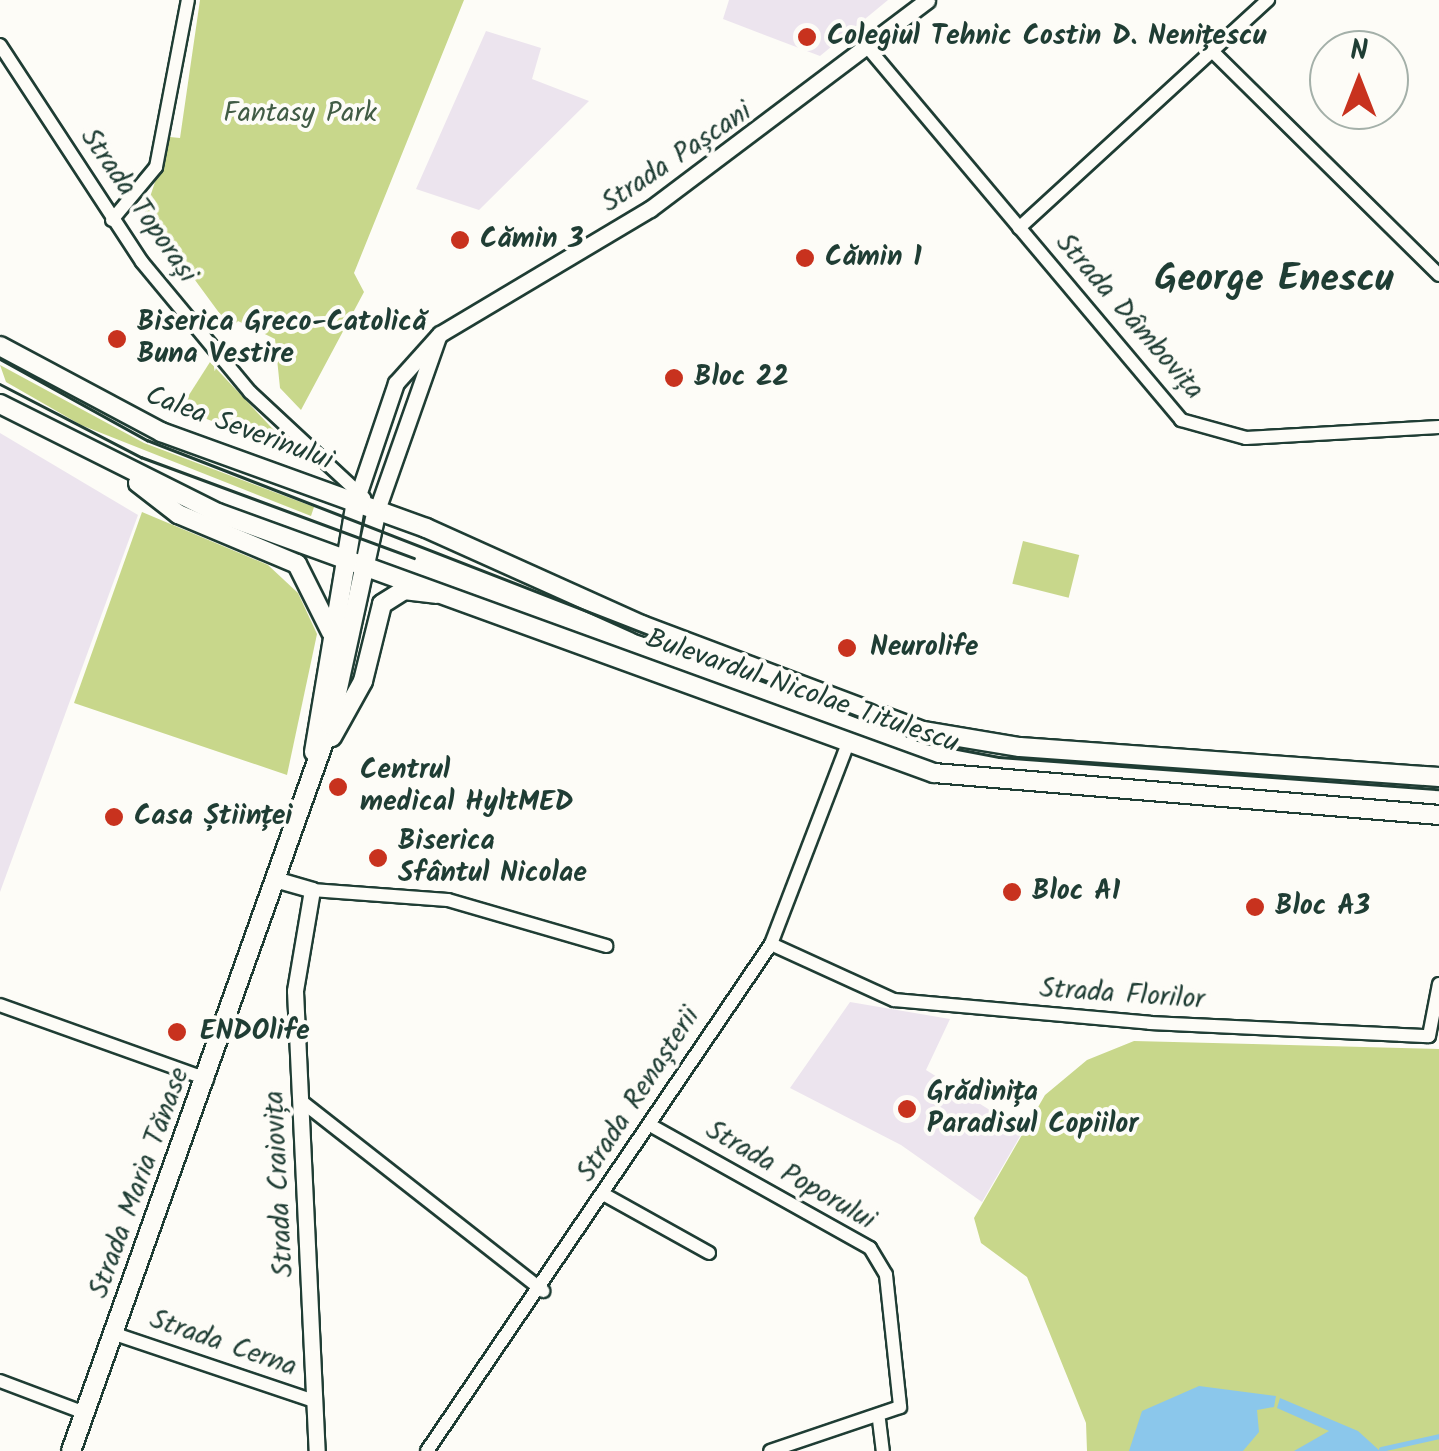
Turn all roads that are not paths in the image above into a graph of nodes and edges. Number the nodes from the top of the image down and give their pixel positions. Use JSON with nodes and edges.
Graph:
{"nodes":[{"id":1,"x":188,"y":0,"type":"edge"},
{"id":2,"x":927,"y":0,"type":"edge"},
{"id":3,"x":1268,"y":0,"type":"edge"},
{"id":4,"x":0,"y":45,"type":"edge"},
{"id":5,"x":869,"y":49,"type":"junction"},
{"id":6,"x":1212,"y":51,"type":"junction"},
{"id":7,"x":112,"y":220,"type":"junction"},
{"id":8,"x":1019,"y":228,"type":"junction"},
{"id":9,"x":1439,"y":275,"type":"edge"},
{"id":10,"x":440,"y":334,"type":"junction"},
{"id":11,"x":0,"y":346,"type":"edge"},
{"id":12,"x":0,"y":404,"type":"edge"},
{"id":13,"x":1439,"y":428,"type":"edge"},
{"id":14,"x":126,"y":473,"type":"junction"},
{"id":15,"x":357,"y":496,"type":"junction"},
{"id":16,"x":377,"y":510,"type":"junction"},
{"id":17,"x":344,"y":554,"type":"junction"},
{"id":18,"x":367,"y":562,"type":"junction"},
{"id":19,"x":463,"y":598,"type":"junction"},
{"id":20,"x":331,"y":632,"type":"junction"},
{"id":21,"x":848,"y":743,"type":"junction"},
{"id":22,"x":314,"y":762,"type":"junction"},
{"id":23,"x":1439,"y":777,"type":"edge"},
{"id":24,"x":1439,"y":815,"type":"edge"},
{"id":25,"x":278,"y":880,"type":"junction"},
{"id":26,"x":312,"y":890,"type":"junction"},
{"id":27,"x":771,"y":944,"type":"junction"},
{"id":28,"x":606,"y":946,"type":"dead end"},
{"id":29,"x":1439,"y":984,"type":"edge"},
{"id":30,"x":0,"y":1005,"type":"edge"},
{"id":31,"x":207,"y":1079,"type":"junction"},
{"id":32,"x":301,"y":1101,"type":"junction"},
{"id":33,"x":650,"y":1125,"type":"junction"},
{"id":34,"x":605,"y":1195,"type":"junction"},
{"id":35,"x":709,"y":1253,"type":"dead end"},
{"id":36,"x":542,"y":1291,"type":"junction"},
{"id":37,"x":115,"y":1334,"type":"junction"},
{"id":38,"x":0,"y":1381,"type":"edge"},
{"id":39,"x":314,"y":1401,"type":"junction"},
{"id":40,"x":85,"y":1412,"type":"junction"},
{"id":41,"x":879,"y":1420,"type":"junction"},
{"id":42,"x":71,"y":1451,"type":"edge"},
{"id":43,"x":317,"y":1451,"type":"edge"},
{"id":44,"x":427,"y":1451,"type":"edge"},
{"id":45,"x":770,"y":1451,"type":"edge"},
{"id":46,"x":883,"y":1451,"type":"edge"}],
"edges":[{"from":1,"to":7,"type":"street"},
{"from":2,"to":5,"type":"street","name":"Strada Pașcani"},
{"from":3,"to":6,"type":"street"},
{"from":4,"to":7,"type":"street","name":"Strada Toporași"},
{"from":5,"to":8,"type":"street","name":"Strada Dâmbovița"},
{"from":5,"to":10,"type":"street","name":"Strada Pașcani"},
{"from":6,"to":8,"type":"street"},
{"from":6,"to":9,"type":"street"},
{"from":7,"to":15,"type":"street","name":"Strada Toporași"},
{"from":8,"to":13,"type":"street","name":"Strada Dâmbovița"},
{"from":10,"to":15,"type":"street","name":"Strada Pașcani"},
{"from":10,"to":16,"type":"street"},
{"from":11,"to":15,"type":"main road","name":"Calea Severinului"},
{"from":12,"to":14,"type":"main road"},
{"from":14,"to":17,"type":"main road"},
{"from":14,"to":20,"type":"main road"},
{"from":15,"to":16,"type":"main road","name":"Bulevardul Nicolae Titulescu"},
{"from":15,"to":17,"type":"main road","name":"Strada Maria Tănase"},
{"from":16,"to":18,"type":"main road","name":"Strada Maria Tănase"},
{"from":16,"to":23,"type":"main road","name":"Bulevardul Nicolae Titulescu"},
{"from":17,"to":18,"type":"main road","name":"Bulevardul Nicolae Titulescu"},
{"from":17,"to":20,"type":"main road","name":"Strada Maria Tănase"},
{"from":18,"to":19,"type":"main road","name":"Bulevardul Nicolae Titulescu"},
{"from":18,"to":22,"type":"main road","name":"Strada Maria Tănase"},
{"from":19,"to":21,"type":"main road","name":"Bulevardul Nicolae Titulescu"},
{"from":19,"to":22,"type":"main road"},
{"from":20,"to":22,"type":"main road","name":"Strada Maria Tănase"},
{"from":21,"to":24,"type":"main road","name":"Bulevardul Nicolae Titulescu"},
{"from":21,"to":27,"type":"street","name":"Strada Renașterii"},
{"from":22,"to":25,"type":"main road","name":"Strada Maria Tănase"},
{"from":25,"to":26,"type":"street"},
{"from":25,"to":31,"type":"main road","name":"Strada Maria Tănase"},
{"from":26,"to":28,"type":"street"},
{"from":26,"to":32,"type":"street","name":"Strada Craiovița"},
{"from":27,"to":29,"type":"street","name":"Strada Florilor"},
{"from":27,"to":33,"type":"street","name":"Strada Renașterii"},
{"from":30,"to":31,"type":"street"},
{"from":31,"to":37,"type":"main road","name":"Strada Maria Tănase"},
{"from":32,"to":36,"type":"street"},
{"from":32,"to":39,"type":"street","name":"Strada Craiovița"},
{"from":33,"to":34,"type":"street","name":"Strada Renașterii"},
{"from":33,"to":41,"type":"street","name":"Strada Poporului"},
{"from":34,"to":35,"type":"street"},
{"from":34,"to":36,"type":"street","name":"Strada Renașterii"},
{"from":36,"to":44,"type":"street","name":"Strada Renașterii"},
{"from":37,"to":39,"type":"street","name":"Strada Cerna"},
{"from":37,"to":40,"type":"main road","name":"Strada Maria Tănase"},
{"from":38,"to":40,"type":"street"},
{"from":39,"to":43,"type":"street","name":"Strada Craiovița"},
{"from":40,"to":42,"type":"main road","name":"Strada Maria Tănase"},
{"from":41,"to":45,"type":"street"},
{"from":41,"to":46,"type":"street"}]}
